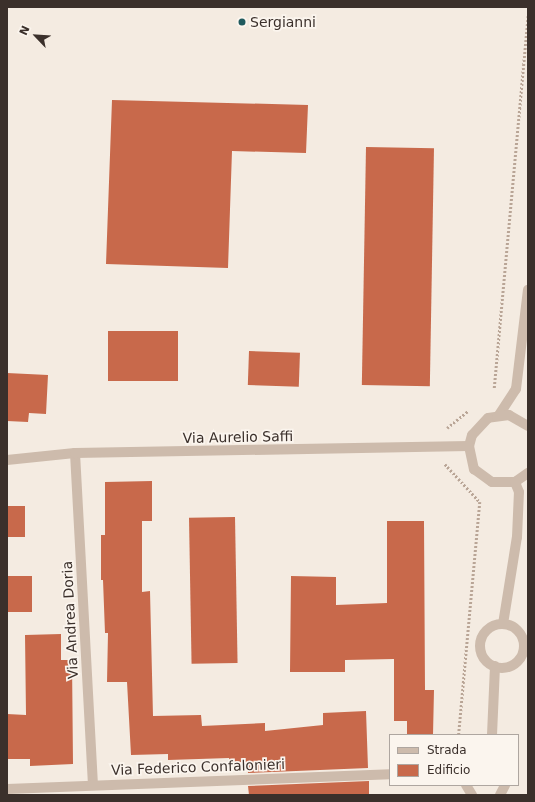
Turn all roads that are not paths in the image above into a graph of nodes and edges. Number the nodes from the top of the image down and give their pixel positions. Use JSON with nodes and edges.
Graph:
{"nodes":[{"id":1,"x":528,"y":290,"type":"edge"},
{"id":2,"x":499,"y":415,"type":"junction"},
{"id":3,"x":528,"y":426,"type":"edge"},
{"id":4,"x":469,"y":446,"type":"junction"},
{"id":5,"x":75,"y":453,"type":"junction"},
{"id":6,"x":7,"y":460,"type":"edge"},
{"id":7,"x":528,"y":473,"type":"edge"},
{"id":8,"x":515,"y":482,"type":"junction"},
{"id":9,"x":503,"y":624,"type":"junction"},
{"id":10,"x":526,"y":650,"type":"edge"},
{"id":11,"x":495,"y":666,"type":"junction"},
{"id":12,"x":492,"y":734,"type":"edge"},
{"id":13,"x":389,"y":774,"type":"edge"},
{"id":14,"x":93,"y":784,"type":"junction"},
{"id":15,"x":467,"y":786,"type":"edge"},
{"id":16,"x":504,"y":786,"type":"edge"},
{"id":17,"x":7,"y":789,"type":"edge"},
{"id":18,"x":472,"y":795,"type":"edge"},
{"id":19,"x":500,"y":795,"type":"edge"}],
"edges":[{"from":1,"to":2,"type":"street"},
{"from":2,"to":3,"type":"street"},
{"from":2,"to":4,"type":"street"},
{"from":4,"to":5,"type":"street","name":"Via Aurelio Saffi"},
{"from":4,"to":8,"type":"street"},
{"from":5,"to":6,"type":"street","name":"Via Aurelio Saffi"},
{"from":5,"to":14,"type":"street","name":"Via Andrea Doria"},
{"from":7,"to":8,"type":"street"},
{"from":8,"to":9,"type":"street"},
{"from":9,"to":10,"type":"street"},
{"from":9,"to":11,"type":"street"},
{"from":10,"to":11,"type":"street"},
{"from":11,"to":12,"type":"street"},
{"from":13,"to":14,"type":"street","name":"Via Federico Confalonieri"},
{"from":14,"to":17,"type":"street","name":"Via Federico Confalonieri"},
{"from":15,"to":18,"type":"street"},
{"from":16,"to":19,"type":"street"}]}
